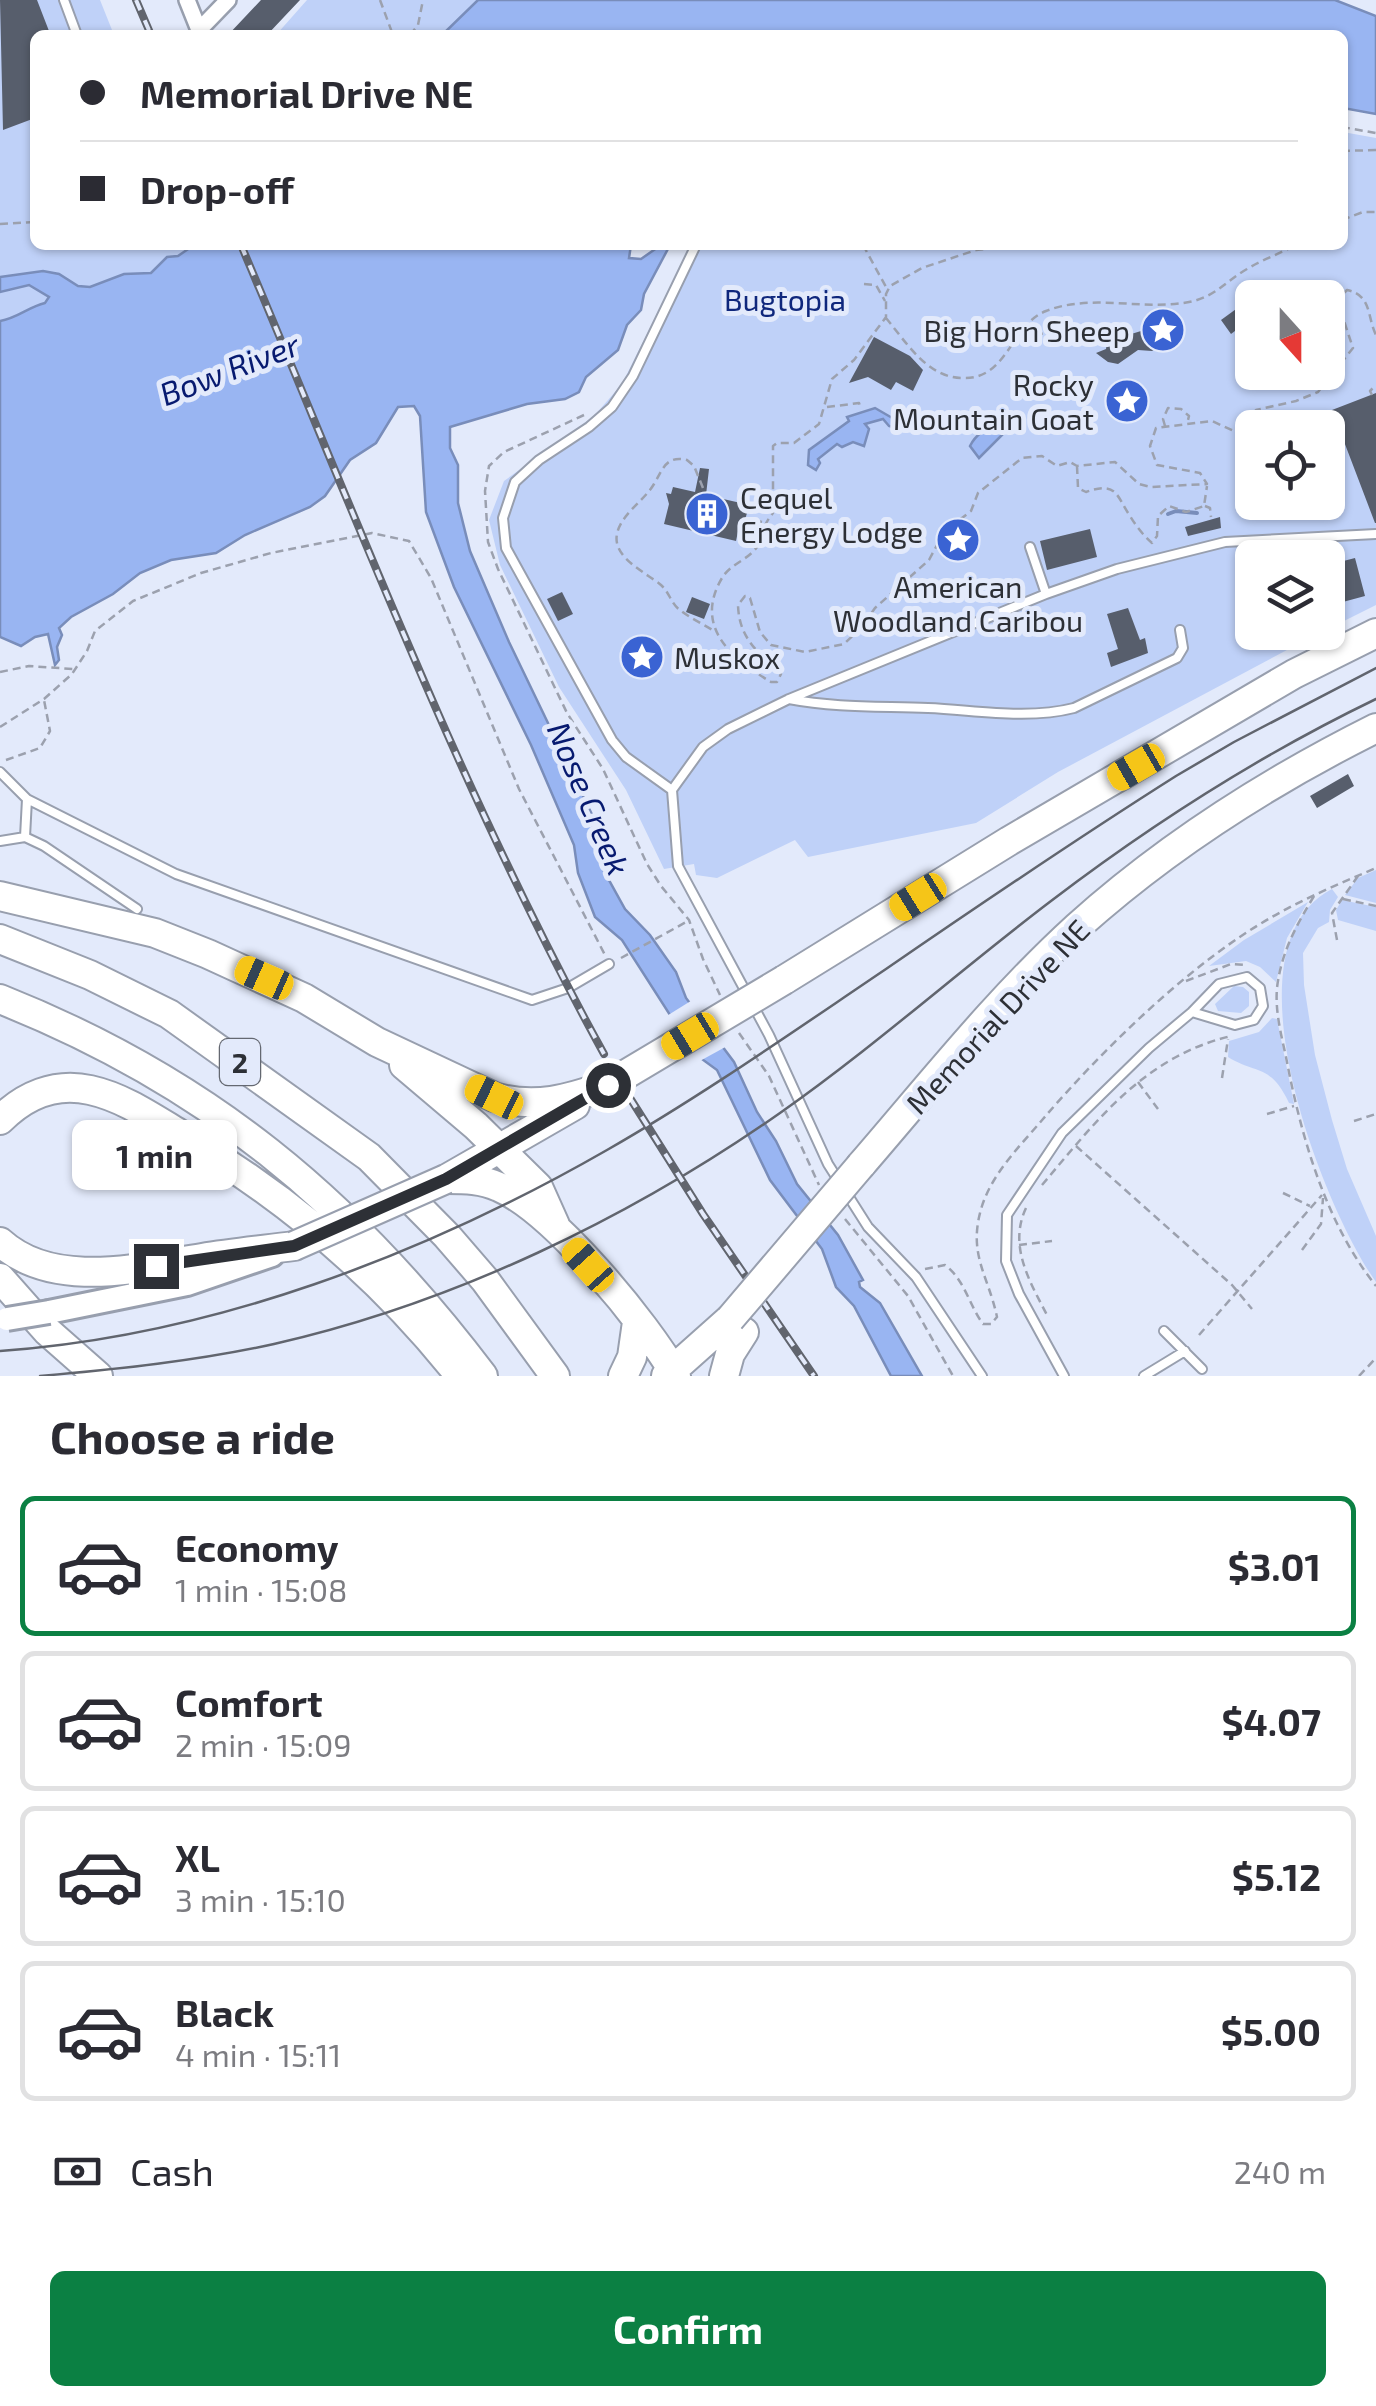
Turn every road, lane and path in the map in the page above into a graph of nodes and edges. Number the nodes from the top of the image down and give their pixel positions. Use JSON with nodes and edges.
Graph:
{"nodes":[{"id":1,"x":64,"y":0,"type":"edge"},
{"id":2,"x":187,"y":0,"type":"edge"},
{"id":3,"x":228,"y":0,"type":"edge"},
{"id":4,"x":380,"y":0,"type":"edge"},
{"id":5,"x":422,"y":0,"type":"edge"},
{"id":6,"x":75,"y":30,"type":"edge"},
{"id":7,"x":391,"y":30,"type":"edge"},
{"id":8,"x":414,"y":30,"type":"edge"},
{"id":9,"x":1348,"y":129,"type":"edge"},
{"id":10,"x":1376,"y":133,"type":"edge"},
{"id":11,"x":1376,"y":150,"type":"edge"},
{"id":12,"x":1348,"y":151,"type":"edge"},
{"id":13,"x":1376,"y":212,"type":"edge"},
{"id":14,"x":1348,"y":218,"type":"edge"},
{"id":15,"x":30,"y":222,"type":"edge"},
{"id":16,"x":0,"y":224,"type":"edge"},
{"id":17,"x":694,"y":250,"type":"edge"},
{"id":18,"x":866,"y":250,"type":"edge"},
{"id":19,"x":976,"y":250,"type":"edge"},
{"id":20,"x":1285,"y":250,"type":"edge"},
{"id":21,"x":864,"y":284,"type":"dead end"},
{"id":22,"x":888,"y":290,"type":"junction"},
{"id":23,"x":1345,"y":292,"type":"edge"},
{"id":24,"x":886,"y":302,"type":"junction"},
{"id":25,"x":886,"y":317,"type":"junction"},
{"id":26,"x":1345,"y":324,"type":"edge"},
{"id":27,"x":1020,"y":332,"type":"junction"},
{"id":28,"x":1376,"y":335,"type":"edge"},
{"id":29,"x":1118,"y":336,"type":"dead end"},
{"id":30,"x":1345,"y":358,"type":"edge"},
{"id":31,"x":1376,"y":385,"type":"edge"},
{"id":32,"x":1320,"y":390,"type":"edge"},
{"id":33,"x":1372,"y":395,"type":"dead end"},
{"id":34,"x":826,"y":407,"type":"junction"},
{"id":35,"x":860,"y":410,"type":"dead end"},
{"id":36,"x":590,"y":412,"type":"dead end"},
{"id":37,"x":1187,"y":425,"type":"junction"},
{"id":38,"x":1165,"y":426,"type":"junction"},
{"id":39,"x":1078,"y":466,"type":"junction"},
{"id":40,"x":1207,"y":484,"type":"junction"},
{"id":41,"x":703,"y":488,"type":"dead end"},
{"id":42,"x":1204,"y":506,"type":"junction"},
{"id":43,"x":1211,"y":517,"type":"dead end"},
{"id":44,"x":746,"y":518,"type":"dead end"},
{"id":45,"x":764,"y":522,"type":"junction"},
{"id":46,"x":1376,"y":534,"type":"edge"},
{"id":47,"x":1030,"y":547,"type":"dead end"},
{"id":48,"x":1046,"y":594,"type":"junction"},
{"id":49,"x":1180,"y":630,"type":"dead end"},
{"id":50,"x":715,"y":632,"type":"junction"},
{"id":51,"x":1376,"y":633,"type":"edge"},
{"id":52,"x":74,"y":670,"type":"junction"},
{"id":53,"x":0,"y":672,"type":"edge"},
{"id":54,"x":789,"y":698,"type":"junction"},
{"id":55,"x":44,"y":699,"type":"junction"},
{"id":56,"x":0,"y":727,"type":"edge"},
{"id":57,"x":1376,"y":728,"type":"edge"},
{"id":58,"x":0,"y":764,"type":"edge"},
{"id":59,"x":0,"y":772,"type":"edge"},
{"id":60,"x":672,"y":790,"type":"junction"},
{"id":61,"x":27,"y":799,"type":"junction"},
{"id":62,"x":25,"y":837,"type":"junction"},
{"id":63,"x":0,"y":841,"type":"edge"},
{"id":64,"x":1359,"y":875,"type":"dead end"},
{"id":65,"x":0,"y":896,"type":"edge"},
{"id":66,"x":1314,"y":896,"type":"dead end"},
{"id":67,"x":1340,"y":898,"type":"junction"},
{"id":68,"x":1376,"y":906,"type":"edge"},
{"id":69,"x":137,"y":909,"type":"dead end"},
{"id":70,"x":0,"y":939,"type":"edge"},
{"id":71,"x":1337,"y":940,"type":"dead end"},
{"id":72,"x":609,"y":964,"type":"junction"},
{"id":73,"x":0,"y":999,"type":"edge"},
{"id":74,"x":1192,"y":1012,"type":"junction"},
{"id":75,"x":1239,"y":1035,"type":"dead end"},
{"id":76,"x":1228,"y":1037,"type":"junction"},
{"id":77,"x":376,"y":1042,"type":"junction"},
{"id":78,"x":1222,"y":1078,"type":"dead end"},
{"id":79,"x":1138,"y":1082,"type":"junction"},
{"id":80,"x":608,"y":1085,"type":"junction"},
{"id":81,"x":1296,"y":1106,"type":"junction"},
{"id":82,"x":1158,"y":1109,"type":"dead end"},
{"id":83,"x":1267,"y":1114,"type":"dead end"},
{"id":84,"x":1376,"y":1114,"type":"edge"},
{"id":85,"x":0,"y":1120,"type":"edge"},
{"id":86,"x":1354,"y":1121,"type":"dead end"},
{"id":87,"x":1075,"y":1145,"type":"junction"},
{"id":88,"x":500,"y":1149,"type":"junction"},
{"id":89,"x":446,"y":1179,"type":"junction"},
{"id":90,"x":1042,"y":1185,"type":"dead end"},
{"id":91,"x":1283,"y":1193,"type":"dead end"},
{"id":92,"x":1323,"y":1194,"type":"junction"},
{"id":93,"x":1031,"y":1198,"type":"dead end"},
{"id":94,"x":1311,"y":1207,"type":"junction"},
{"id":95,"x":557,"y":1230,"type":"junction"},
{"id":96,"x":0,"y":1242,"type":"edge"},
{"id":97,"x":1052,"y":1242,"type":"dead end"},
{"id":98,"x":1019,"y":1245,"type":"junction"},
{"id":99,"x":294,"y":1246,"type":"junction"},
{"id":100,"x":1302,"y":1250,"type":"dead end"},
{"id":101,"x":0,"y":1278,"type":"edge"},
{"id":102,"x":1376,"y":1286,"type":"edge"},
{"id":103,"x":1237,"y":1292,"type":"junction"},
{"id":104,"x":1252,"y":1310,"type":"dead end"},
{"id":105,"x":1047,"y":1314,"type":"dead end"},
{"id":106,"x":3,"y":1319,"type":"edge"},
{"id":107,"x":637,"y":1322,"type":"junction"},
{"id":108,"x":737,"y":1326,"type":"junction"},
{"id":109,"x":1164,"y":1330,"type":"dead end"},
{"id":110,"x":1198,"y":1336,"type":"dead end"},
{"id":111,"x":1184,"y":1352,"type":"junction"},
{"id":112,"x":1376,"y":1358,"type":"edge"},
{"id":113,"x":1202,"y":1370,"type":"dead end"},
{"id":114,"x":672,"y":1374,"type":"edge"},
{"id":115,"x":98,"y":1376,"type":"edge"},
{"id":116,"x":460,"y":1376,"type":"edge"},
{"id":117,"x":483,"y":1376,"type":"edge"},
{"id":118,"x":555,"y":1376,"type":"edge"},
{"id":119,"x":624,"y":1376,"type":"edge"},
{"id":120,"x":724,"y":1376,"type":"edge"},
{"id":121,"x":982,"y":1376,"type":"edge"},
{"id":122,"x":1064,"y":1376,"type":"edge"},
{"id":123,"x":1144,"y":1376,"type":"edge"},
{"id":124,"x":1359,"y":1376,"type":"edge"}],
"edges":[{"from":1,"to":6,"type":"lane"},
{"from":2,"to":3,"type":"street"},
{"from":4,"to":7,"type":"path"},
{"from":5,"to":8,"type":"path"},
{"from":9,"to":10,"type":"path"},
{"from":11,"to":12,"type":"path"},
{"from":13,"to":14,"type":"path"},
{"from":15,"to":16,"type":"path"},
{"from":17,"to":60,"type":"lane"},
{"from":18,"to":22,"type":"path"},
{"from":19,"to":22,"type":"path"},
{"from":20,"to":27,"type":"path"},
{"from":21,"to":24,"type":"path"},
{"from":22,"to":24,"type":"path"},
{"from":23,"to":28,"type":"path"},
{"from":24,"to":25,"type":"path"},
{"from":25,"to":27,"type":"path"},
{"from":25,"to":34,"type":"path"},
{"from":26,"to":30,"type":"path"},
{"from":27,"to":29,"type":"path"},
{"from":31,"to":33,"type":"path"},
{"from":32,"to":37,"type":"path"},
{"from":34,"to":35,"type":"path"},
{"from":34,"to":45,"type":"path"},
{"from":36,"to":72,"type":"path"},
{"from":37,"to":38,"type":"path"},
{"from":37,"to":38,"type":"path"},
{"from":38,"to":40,"type":"path"},
{"from":39,"to":40,"type":"path"},
{"from":39,"to":42,"type":"path"},
{"from":39,"to":50,"type":"path"},
{"from":40,"to":42,"type":"path"},
{"from":41,"to":50,"type":"path"},
{"from":42,"to":43,"type":"path"},
{"from":44,"to":45,"type":"path"},
{"from":45,"to":50,"type":"path"},
{"from":46,"to":48,"type":"lane"},
{"from":47,"to":48,"type":"lane"},
{"from":48,"to":54,"type":"lane"},
{"from":49,"to":54,"type":"lane"},
{"from":51,"to":80,"type":"highway","bridge":true},
{"from":52,"to":53,"type":"path"},
{"from":52,"to":55,"type":"path"},
{"from":52,"to":72,"type":"path"},
{"from":54,"to":60,"type":"lane"},
{"from":55,"to":56,"type":"path"},
{"from":55,"to":58,"type":"path"},
{"from":57,"to":108,"type":"highway","name":"Memorial Drive NE","bridge":true},
{"from":59,"to":61,"type":"lane"},
{"from":60,"to":121,"type":"lane"},
{"from":61,"to":62,"type":"lane"},
{"from":61,"to":72,"type":"lane"},
{"from":62,"to":63,"type":"lane"},
{"from":62,"to":69,"type":"lane"},
{"from":64,"to":67,"type":"path"},
{"from":65,"to":77,"type":"highway"},
{"from":66,"to":81,"type":"path"},
{"from":67,"to":68,"type":"path"},
{"from":67,"to":71,"type":"path"},
{"from":70,"to":118,"type":"highway","number":"2"},
{"from":73,"to":117,"type":"highway","number":"2"},
{"from":74,"to":74,"type":"lane"},
{"from":74,"to":122,"type":"lane"},
{"from":75,"to":76,"type":"path"},
{"from":76,"to":78,"type":"path"},
{"from":76,"to":79,"type":"path"},
{"from":77,"to":80,"type":"highway"},
{"from":77,"to":88,"type":"highway"},
{"from":79,"to":82,"type":"path"},
{"from":79,"to":87,"type":"path"},
{"from":80,"to":88,"type":"highway"},
{"from":81,"to":83,"type":"path"},
{"from":81,"to":92,"type":"path"},
{"from":84,"to":86,"type":"path"},
{"from":85,"to":116,"type":"highway"},
{"from":87,"to":90,"type":"path"},
{"from":87,"to":103,"type":"path"},
{"from":88,"to":89,"type":"highway"},
{"from":88,"to":95,"type":"highway"},
{"from":89,"to":95,"type":"highway"},
{"from":89,"to":99,"type":"highway","bridge":true},
{"from":91,"to":94,"type":"path"},
{"from":92,"to":94,"type":"path"},
{"from":92,"to":100,"type":"path"},
{"from":92,"to":102,"type":"path"},
{"from":93,"to":98,"type":"path"},
{"from":94,"to":103,"type":"path"},
{"from":95,"to":107,"type":"highway"},
{"from":96,"to":99,"type":"highway"},
{"from":97,"to":98,"type":"path"},
{"from":98,"to":105,"type":"path"},
{"from":99,"to":106,"type":"main road","bridge":true},
{"from":101,"to":115,"type":"highway"},
{"from":103,"to":104,"type":"path"},
{"from":103,"to":110,"type":"path"},
{"from":107,"to":114,"type":"highway"},
{"from":107,"to":119,"type":"highway"},
{"from":108,"to":114,"type":"highway"},
{"from":108,"to":120,"type":"highway"},
{"from":109,"to":111,"type":"lane"},
{"from":111,"to":113,"type":"lane"},
{"from":111,"to":123,"type":"lane"},
{"from":112,"to":124,"type":"path"}]}
